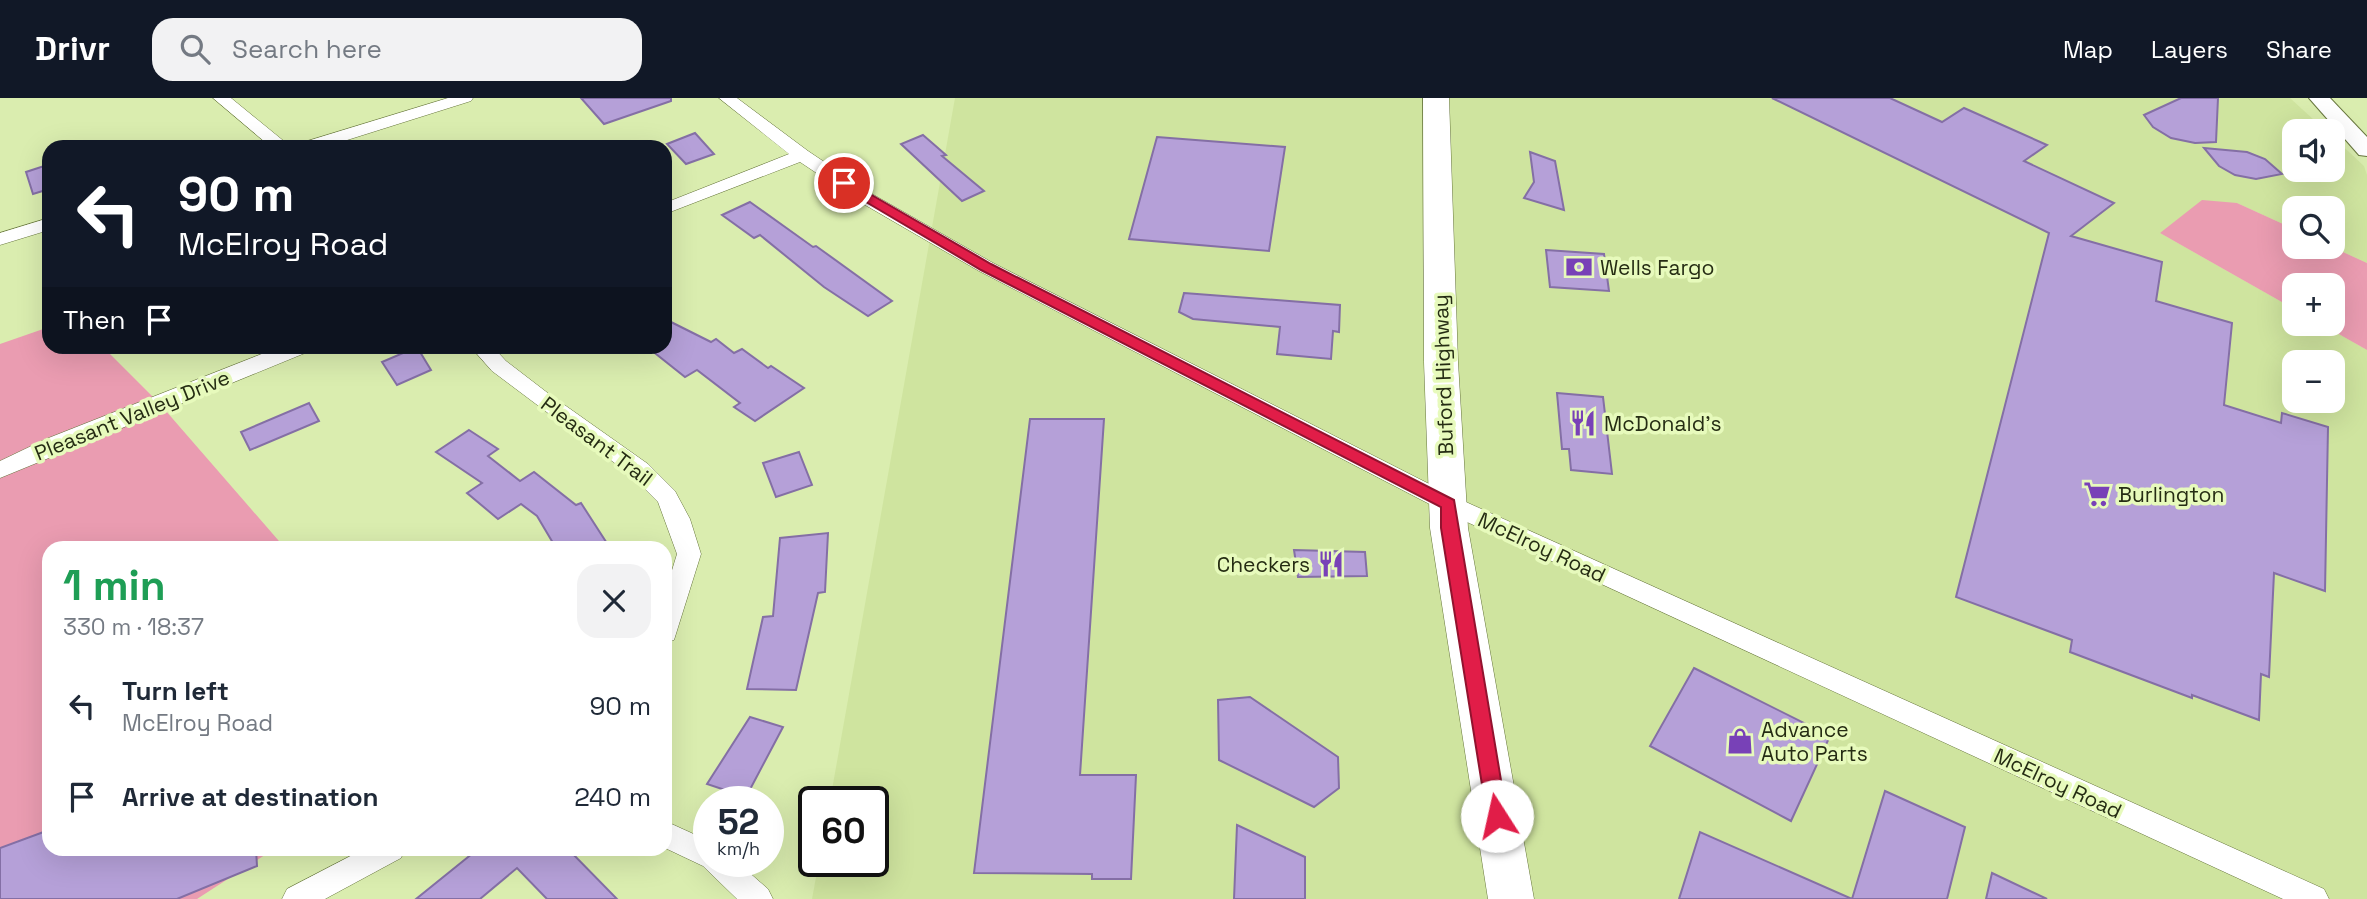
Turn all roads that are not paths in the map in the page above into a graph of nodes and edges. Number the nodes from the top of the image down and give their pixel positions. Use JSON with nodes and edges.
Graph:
{"nodes":[{"id":1,"x":221,"y":98,"type":"edge"},
{"id":2,"x":465,"y":98,"type":"edge"},
{"id":3,"x":727,"y":98,"type":"edge"},
{"id":4,"x":1436,"y":98,"type":"edge"},
{"id":5,"x":2319,"y":98,"type":"edge"},
{"id":6,"x":273,"y":140,"type":"edge"},
{"id":7,"x":330,"y":140,"type":"edge"},
{"id":8,"x":2367,"y":150,"type":"edge"},
{"id":9,"x":802,"y":155,"type":"junction"},
{"id":10,"x":672,"y":206,"type":"edge"},
{"id":11,"x":42,"y":226,"type":"edge"},
{"id":12,"x":0,"y":239,"type":"edge"},
{"id":13,"x":283,"y":354,"type":"edge"},
{"id":14,"x":488,"y":354,"type":"edge"},
{"id":15,"x":0,"y":470,"type":"edge"},
{"id":16,"x":1449,"y":504,"type":"junction"},
{"id":17,"x":672,"y":610,"type":"edge"},
{"id":18,"x":672,"y":837,"type":"edge"},
{"id":19,"x":693,"y":847,"type":"edge"},
{"id":20,"x":378,"y":856,"type":"edge"},
{"id":21,"x":733,"y":877,"type":"edge"},
{"id":22,"x":297,"y":899,"type":"edge"},
{"id":23,"x":758,"y":899,"type":"edge"},
{"id":24,"x":1511,"y":899,"type":"edge"},
{"id":25,"x":2314,"y":899,"type":"edge"}],
"edges":[{"from":1,"to":6,"type":"street"},
{"from":2,"to":7,"type":"street"},
{"from":3,"to":9,"type":"street","name":"McElroy Road"},
{"from":4,"to":16,"type":"main road","name":"Buford Highway"},
{"from":5,"to":8,"type":"street"},
{"from":9,"to":10,"type":"street"},
{"from":9,"to":16,"type":"street","name":"McElroy Road"},
{"from":11,"to":12,"type":"street"},
{"from":13,"to":15,"type":"street","name":"Pleasant Valley Drive"},
{"from":14,"to":17,"type":"street","name":"Pleasant Trail"},
{"from":16,"to":24,"type":"main road","name":"Buford Highway"},
{"from":16,"to":25,"type":"street","name":"McElroy Road"},
{"from":18,"to":19,"type":"street"},
{"from":20,"to":22,"type":"street"},
{"from":21,"to":23,"type":"street"}]}
